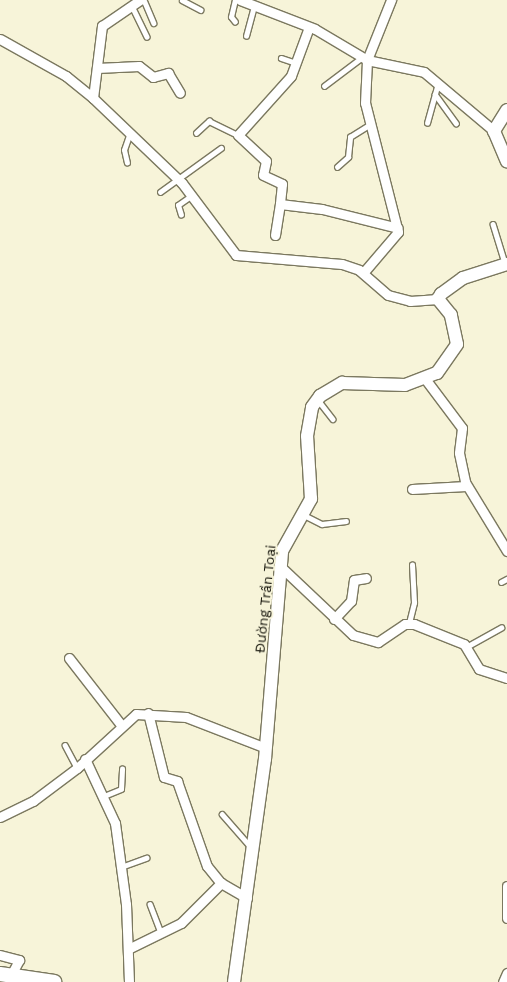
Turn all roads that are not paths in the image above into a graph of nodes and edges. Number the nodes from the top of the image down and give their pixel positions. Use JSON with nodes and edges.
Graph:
{"nodes":[{"id":1,"x":142,"y":0,"type":"edge"},
{"id":2,"x":182,"y":0,"type":"edge"},
{"id":3,"x":235,"y":0,"type":"edge"},
{"id":4,"x":240,"y":0,"type":"edge"},
{"id":5,"x":391,"y":0,"type":"edge"},
{"id":6,"x":132,"y":5,"type":"junction"},
{"id":7,"x":254,"y":7,"type":"junction"},
{"id":8,"x":201,"y":10,"type":"dead end"},
{"id":9,"x":235,"y":22,"type":"dead end"},
{"id":10,"x":154,"y":23,"type":"dead end"},
{"id":11,"x":309,"y":27,"type":"junction"},
{"id":12,"x":246,"y":36,"type":"dead end"},
{"id":13,"x":147,"y":37,"type":"dead end"},
{"id":14,"x":0,"y":39,"type":"edge"},
{"id":15,"x":280,"y":58,"type":"dead end"},
{"id":16,"x":364,"y":59,"type":"junction"},
{"id":17,"x":296,"y":63,"type":"junction"},
{"id":18,"x":97,"y":68,"type":"junction"},
{"id":19,"x":438,"y":82,"type":"junction"},
{"id":20,"x":324,"y":86,"type":"dead end"},
{"id":21,"x":180,"y":93,"type":"dead end"},
{"id":22,"x":435,"y":94,"type":"junction"},
{"id":23,"x":93,"y":98,"type":"junction"},
{"id":24,"x":507,"y":110,"type":"edge"},
{"id":25,"x":426,"y":123,"type":"dead end"},
{"id":26,"x":456,"y":123,"type":"dead end"},
{"id":27,"x":371,"y":124,"type":"junction"},
{"id":28,"x":494,"y":131,"type":"junction"},
{"id":29,"x":130,"y":133,"type":"junction"},
{"id":30,"x":196,"y":133,"type":"dead end"},
{"id":31,"x":238,"y":135,"type":"junction"},
{"id":32,"x":221,"y":148,"type":"dead end"},
{"id":33,"x":507,"y":161,"type":"edge"},
{"id":34,"x":127,"y":163,"type":"dead end"},
{"id":35,"x":337,"y":168,"type":"dead end"},
{"id":36,"x":178,"y":180,"type":"junction"},
{"id":37,"x":160,"y":192,"type":"dead end"},
{"id":38,"x":192,"y":195,"type":"junction"},
{"id":39,"x":280,"y":204,"type":"junction"},
{"id":40,"x":181,"y":215,"type":"dead end"},
{"id":41,"x":493,"y":224,"type":"dead end"},
{"id":42,"x":398,"y":228,"type":"junction"},
{"id":43,"x":275,"y":234,"type":"dead end"},
{"id":44,"x":506,"y":264,"type":"edge"},
{"id":45,"x":363,"y":273,"type":"junction"},
{"id":46,"x":438,"y":299,"type":"junction"},
{"id":47,"x":426,"y":380,"type":"junction"},
{"id":48,"x":318,"y":398,"type":"junction"},
{"id":49,"x":332,"y":419,"type":"dead end"},
{"id":50,"x":466,"y":486,"type":"junction"},
{"id":51,"x":412,"y":489,"type":"dead end"},
{"id":52,"x":303,"y":514,"type":"junction"},
{"id":53,"x":346,"y":521,"type":"dead end"},
{"id":54,"x":507,"y":550,"type":"edge"},
{"id":55,"x":412,"y":565,"type":"dead end"},
{"id":56,"x":281,"y":567,"type":"junction"},
{"id":57,"x":366,"y":578,"type":"dead end"},
{"id":58,"x":507,"y":579,"type":"edge"},
{"id":59,"x":501,"y":582,"type":"dead end"},
{"id":60,"x":334,"y":619,"type":"junction"},
{"id":61,"x":409,"y":623,"type":"junction"},
{"id":62,"x":501,"y":628,"type":"dead end"},
{"id":63,"x":468,"y":646,"type":"junction"},
{"id":64,"x":69,"y":658,"type":"dead end"},
{"id":65,"x":507,"y":678,"type":"edge"},
{"id":66,"x":148,"y":713,"type":"junction"},
{"id":67,"x":122,"y":726,"type":"junction"},
{"id":68,"x":65,"y":745,"type":"dead end"},
{"id":69,"x":266,"y":748,"type":"junction"},
{"id":70,"x":85,"y":759,"type":"junction"},
{"id":71,"x":77,"y":768,"type":"junction"},
{"id":72,"x":122,"y":769,"type":"dead end"},
{"id":73,"x":104,"y":796,"type":"junction"},
{"id":74,"x":222,"y":814,"type":"dead end"},
{"id":75,"x":0,"y":817,"type":"edge"},
{"id":76,"x":253,"y":849,"type":"junction"},
{"id":77,"x":146,"y":858,"type":"dead end"},
{"id":78,"x":119,"y":867,"type":"junction"},
{"id":79,"x":221,"y":883,"type":"junction"},
{"id":80,"x":507,"y":886,"type":"edge"},
{"id":81,"x":247,"y":898,"type":"junction"},
{"id":82,"x":150,"y":904,"type":"dead end"},
{"id":83,"x":507,"y":918,"type":"edge"},
{"id":84,"x":162,"y":935,"type":"junction"},
{"id":85,"x":128,"y":948,"type":"junction"},
{"id":86,"x":0,"y":955,"type":"edge"},
{"id":87,"x":507,"y":973,"type":"edge"},
{"id":88,"x":6,"y":975,"type":"edge"},
{"id":89,"x":39,"y":981,"type":"edge"},
{"id":90,"x":54,"y":982,"type":"edge"},
{"id":91,"x":129,"y":982,"type":"edge"},
{"id":92,"x":234,"y":982,"type":"edge"},
{"id":93,"x":503,"y":982,"type":"edge"}],
"edges":[{"from":1,"to":6,"type":"street"},
{"from":1,"to":10,"type":"lane"},
{"from":2,"to":8,"type":"lane"},
{"from":3,"to":9,"type":"lane"},
{"from":4,"to":7,"type":"street"},
{"from":5,"to":16,"type":"street"},
{"from":6,"to":13,"type":"lane"},
{"from":6,"to":18,"type":"street"},
{"from":7,"to":11,"type":"street"},
{"from":7,"to":12,"type":"lane"},
{"from":11,"to":16,"type":"street"},
{"from":11,"to":17,"type":"street"},
{"from":14,"to":23,"type":"street"},
{"from":15,"to":17,"type":"lane"},
{"from":16,"to":19,"type":"street"},
{"from":16,"to":20,"type":"lane"},
{"from":16,"to":27,"type":"street"},
{"from":17,"to":31,"type":"street"},
{"from":18,"to":21,"type":"street"},
{"from":18,"to":23,"type":"street"},
{"from":19,"to":22,"type":"lane"},
{"from":19,"to":28,"type":"street"},
{"from":22,"to":25,"type":"lane"},
{"from":22,"to":26,"type":"lane"},
{"from":23,"to":29,"type":"street"},
{"from":24,"to":28,"type":"street"},
{"from":27,"to":35,"type":"lane"},
{"from":27,"to":42,"type":"street"},
{"from":28,"to":33,"type":"street"},
{"from":29,"to":34,"type":"lane"},
{"from":29,"to":36,"type":"street"},
{"from":30,"to":31,"type":"lane"},
{"from":31,"to":39,"type":"street"},
{"from":32,"to":36,"type":"lane"},
{"from":36,"to":37,"type":"lane"},
{"from":36,"to":38,"type":"street"},
{"from":38,"to":40,"type":"lane"},
{"from":38,"to":45,"type":"street"},
{"from":39,"to":42,"type":"street"},
{"from":39,"to":43,"type":"street"},
{"from":41,"to":44,"type":"lane"},
{"from":42,"to":45,"type":"street"},
{"from":44,"to":46,"type":"street"},
{"from":45,"to":46,"type":"street"},
{"from":46,"to":47,"type":"street"},
{"from":47,"to":48,"type":"street"},
{"from":47,"to":50,"type":"street"},
{"from":48,"to":49,"type":"lane"},
{"from":48,"to":52,"type":"street","name":"Đường Trần Toại"},
{"from":50,"to":51,"type":"street"},
{"from":50,"to":54,"type":"street"},
{"from":52,"to":53,"type":"lane"},
{"from":52,"to":56,"type":"street","name":"Đường Trần Toại"},
{"from":55,"to":61,"type":"lane"},
{"from":56,"to":60,"type":"street"},
{"from":56,"to":69,"type":"street","name":"Đường Trần Toại"},
{"from":57,"to":60,"type":"street"},
{"from":58,"to":59,"type":"lane"},
{"from":60,"to":61,"type":"street"},
{"from":61,"to":63,"type":"street"},
{"from":62,"to":63,"type":"lane"},
{"from":63,"to":65,"type":"street"},
{"from":64,"to":67,"type":"street"},
{"from":66,"to":67,"type":"street"},
{"from":66,"to":69,"type":"street"},
{"from":66,"to":79,"type":"street"},
{"from":67,"to":70,"type":"street"},
{"from":68,"to":71,"type":"lane"},
{"from":69,"to":76,"type":"street","name":"Đường Trần Toại"},
{"from":70,"to":71,"type":"street"},
{"from":70,"to":73,"type":"street"},
{"from":71,"to":75,"type":"street"},
{"from":72,"to":73,"type":"lane"},
{"from":73,"to":78,"type":"street"},
{"from":74,"to":76,"type":"lane"},
{"from":76,"to":81,"type":"street","name":"Đường Trần Toại"},
{"from":77,"to":78,"type":"lane"},
{"from":78,"to":85,"type":"street"},
{"from":79,"to":81,"type":"street"},
{"from":79,"to":84,"type":"street"},
{"from":80,"to":83,"type":"street"},
{"from":81,"to":92,"type":"street","name":"Đường Trần Toại"},
{"from":82,"to":84,"type":"lane"},
{"from":84,"to":85,"type":"street"},
{"from":85,"to":91,"type":"street"},
{"from":86,"to":88,"type":"street"},
{"from":87,"to":93,"type":"street"},
{"from":88,"to":89,"type":"main road"},
{"from":89,"to":90,"type":"main road"}]}
